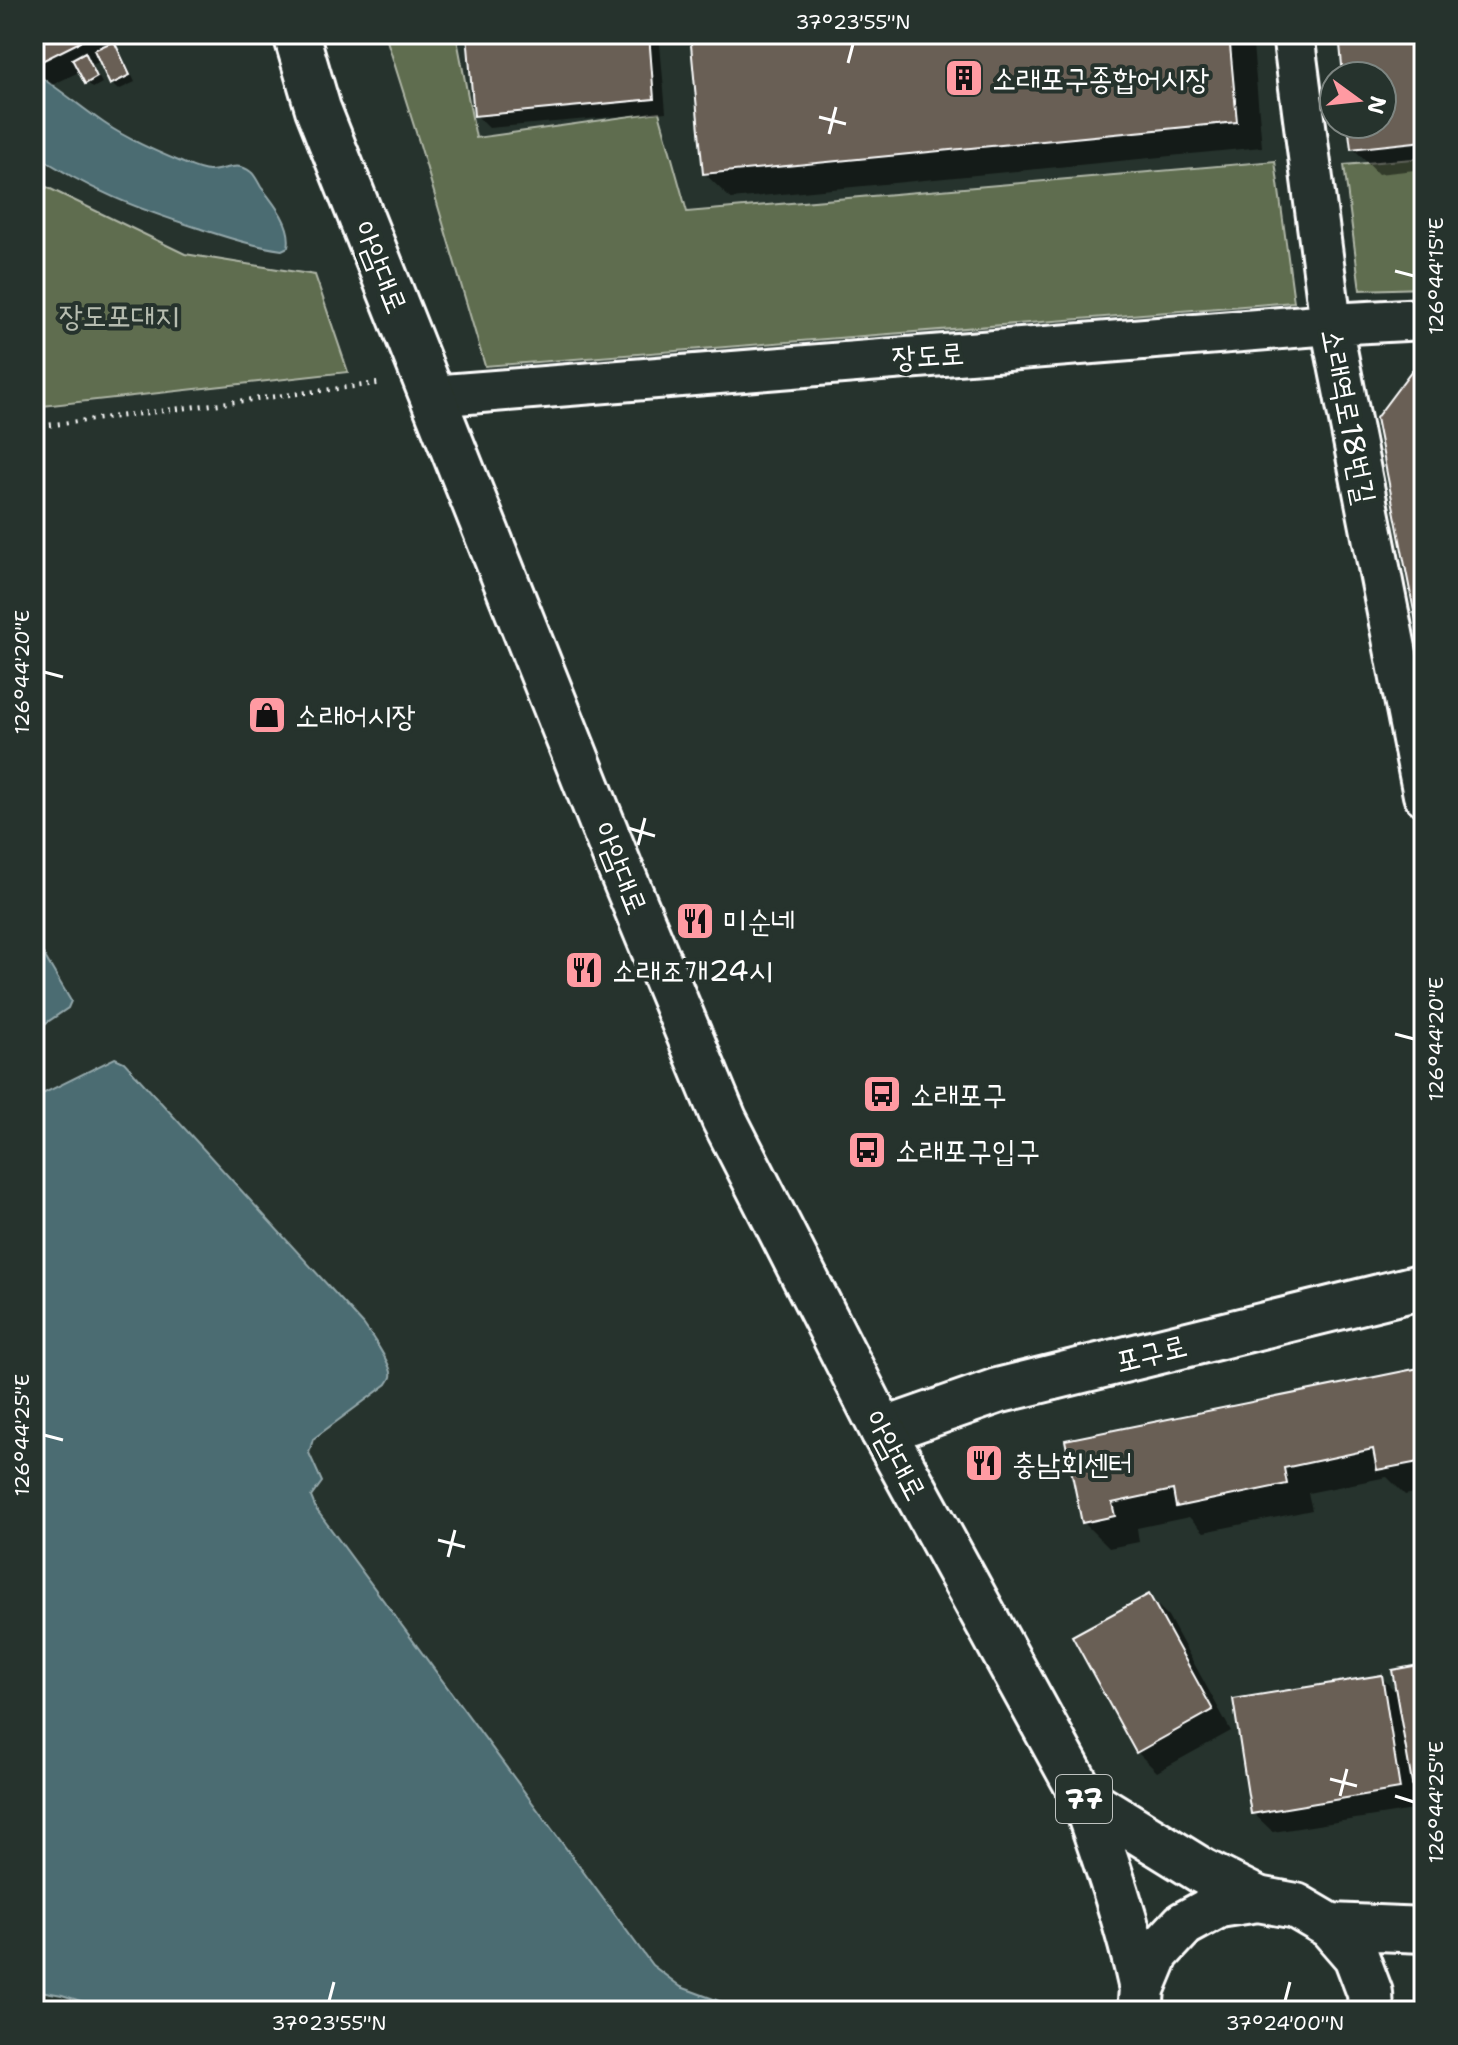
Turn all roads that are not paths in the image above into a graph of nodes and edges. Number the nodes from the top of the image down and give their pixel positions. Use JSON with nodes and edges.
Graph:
{"nodes":[{"id":1,"x":296,"y":34,"type":"edge"},
{"id":2,"x":1293,"y":34,"type":"edge"},
{"id":3,"x":1424,"y":319,"type":"edge"},
{"id":4,"x":1331,"y":324,"type":"junction"},
{"id":5,"x":428,"y":387,"type":"junction"},
{"id":6,"x":1424,"y":795,"type":"edge"},
{"id":7,"x":1424,"y":1286,"type":"edge"},
{"id":8,"x":883,"y":1431,"type":"junction"},
{"id":9,"x":1084,"y":1798,"type":"junction"},
{"id":10,"x":1258,"y":1899,"type":"junction"},
{"id":11,"x":1330,"y":1926,"type":"junction"},
{"id":12,"x":1424,"y":1930,"type":"edge"},
{"id":13,"x":1141,"y":2000,"type":"edge"},
{"id":14,"x":1371,"y":2011,"type":"edge"}],
"edges":[{"from":1,"to":5,"type":"main road","name":"아암대로","number":"77"},
{"from":2,"to":4,"type":"street","name":"소래역로18번길"},
{"from":3,"to":4,"type":"street","name":"장도로"},
{"from":4,"to":5,"type":"street","name":"장도로"},
{"from":4,"to":6,"type":"street","name":"소래역로18번길"},
{"from":5,"to":8,"type":"main road","name":"아암대로","number":"77"},
{"from":7,"to":8,"type":"main road","name":"포구로"},
{"from":8,"to":9,"type":"main road","name":"아암대로","number":"77"},
{"from":9,"to":10,"type":"main road","name":"아암대로","number":"77"},
{"from":9,"to":13,"type":"main road","name":"아암대로","number":"77"},
{"from":10,"to":11,"type":"main road","number":"77"},
{"from":10,"to":13,"type":"main road","number":"77"},
{"from":11,"to":12,"type":"main road"},
{"from":11,"to":14,"type":"main road","number":"77"}]}
